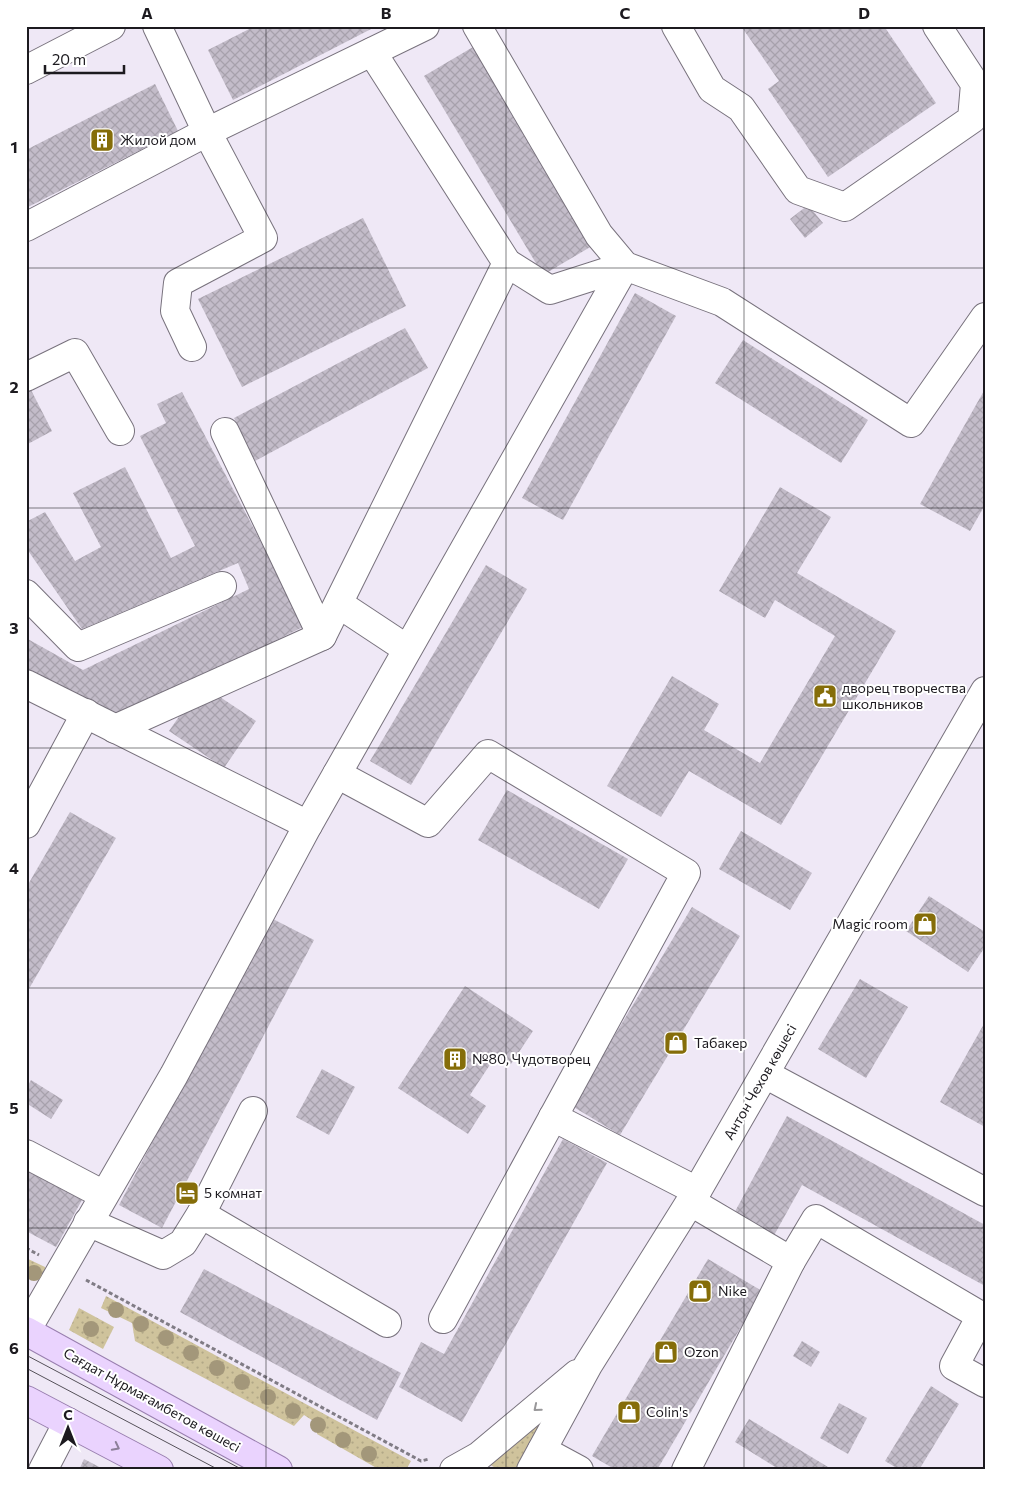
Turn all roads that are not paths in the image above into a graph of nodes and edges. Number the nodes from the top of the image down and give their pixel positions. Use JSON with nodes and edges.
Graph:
{"nodes":[{"id":1,"x":111,"y":26,"type":"edge"},
{"id":2,"x":157,"y":26,"type":"edge"},
{"id":3,"x":425,"y":26,"type":"edge"},
{"id":4,"x":477,"y":26,"type":"edge"},
{"id":5,"x":676,"y":26,"type":"edge"},
{"id":6,"x":938,"y":26,"type":"edge"},
{"id":7,"x":372,"y":52,"type":"junction"},
{"id":8,"x":26,"y":70,"type":"edge"},
{"id":9,"x":207,"y":132,"type":"junction"},
{"id":10,"x":26,"y":227,"type":"edge"},
{"id":11,"x":507,"y":263,"type":"junction"},
{"id":12,"x":625,"y":266,"type":"junction"},
{"id":13,"x":985,"y":317,"type":"edge"},
{"id":14,"x":192,"y":347,"type":"dead end"},
{"id":15,"x":26,"y":377,"type":"edge"},
{"id":16,"x":120,"y":431,"type":"dead end"},
{"id":17,"x":225,"y":432,"type":"dead end"},
{"id":18,"x":222,"y":586,"type":"dead end"},
{"id":19,"x":26,"y":594,"type":"edge"},
{"id":20,"x":338,"y":604,"type":"junction"},
{"id":21,"x":322,"y":636,"type":"junction"},
{"id":22,"x":407,"y":649,"type":"junction"},
{"id":23,"x":26,"y":684,"type":"edge"},
{"id":24,"x":985,"y":691,"type":"edge"},
{"id":25,"x":86,"y":713,"type":"junction"},
{"id":26,"x":114,"y":729,"type":"junction"},
{"id":27,"x":336,"y":774,"type":"junction"},
{"id":28,"x":26,"y":824,"type":"edge"},
{"id":29,"x":308,"y":825,"type":"junction"},
{"id":30,"x":765,"y":1074,"type":"junction"},
{"id":31,"x":253,"y":1111,"type":"dead end"},
{"id":32,"x":553,"y":1117,"type":"junction"},
{"id":33,"x":26,"y":1154,"type":"edge"},
{"id":34,"x":985,"y":1192,"type":"edge"},
{"id":35,"x":104,"y":1195,"type":"junction"},
{"id":36,"x":694,"y":1196,"type":"junction"},
{"id":37,"x":201,"y":1214,"type":"junction"},
{"id":38,"x":88,"y":1222,"type":"junction"},
{"id":39,"x":791,"y":1261,"type":"junction"},
{"id":40,"x":443,"y":1319,"type":"dead end"},
{"id":41,"x":387,"y":1323,"type":"dead end"},
{"id":42,"x":26,"y":1331,"type":"edge"},
{"id":43,"x":588,"y":1365,"type":"junction"},
{"id":44,"x":985,"y":1383,"type":"edge"},
{"id":45,"x":26,"y":1400,"type":"edge"},
{"id":46,"x":68,"y":1422,"type":"junction"},
{"id":47,"x":537,"y":1460,"type":"edge"},
{"id":48,"x":445,"y":1464,"type":"edge"},
{"id":49,"x":279,"y":1469,"type":"edge"},
{"id":50,"x":43,"y":1470,"type":"edge"},
{"id":51,"x":159,"y":1470,"type":"edge"},
{"id":52,"x":579,"y":1470,"type":"edge"},
{"id":53,"x":686,"y":1470,"type":"edge"}],
"edges":[{"from":1,"to":8,"type":"street"},
{"from":2,"to":9,"type":"street"},
{"from":3,"to":7,"type":"street"},
{"from":4,"to":12,"type":"street"},
{"from":5,"to":6,"type":"street"},
{"from":7,"to":9,"type":"street"},
{"from":7,"to":11,"type":"street"},
{"from":9,"to":10,"type":"street"},
{"from":9,"to":14,"type":"street"},
{"from":11,"to":12,"type":"street"},
{"from":11,"to":20,"type":"street"},
{"from":12,"to":13,"type":"street"},
{"from":12,"to":22,"type":"street"},
{"from":15,"to":16,"type":"street"},
{"from":17,"to":21,"type":"street"},
{"from":18,"to":19,"type":"street"},
{"from":20,"to":21,"type":"street"},
{"from":20,"to":22,"type":"street"},
{"from":21,"to":26,"type":"street"},
{"from":22,"to":27,"type":"street"},
{"from":23,"to":25,"type":"street"},
{"from":24,"to":30,"type":"street","name":"Антон Чехов көшесі"},
{"from":25,"to":26,"type":"street"},
{"from":25,"to":28,"type":"street"},
{"from":26,"to":29,"type":"street"},
{"from":27,"to":29,"type":"street"},
{"from":27,"to":32,"type":"street"},
{"from":29,"to":35,"type":"street"},
{"from":30,"to":34,"type":"street"},
{"from":30,"to":36,"type":"street","name":"Антон Чехов көшесі"},
{"from":31,"to":37,"type":"street"},
{"from":32,"to":36,"type":"street"},
{"from":32,"to":40,"type":"street"},
{"from":33,"to":35,"type":"street"},
{"from":35,"to":38,"type":"street"},
{"from":36,"to":39,"type":"street"},
{"from":36,"to":43,"type":"street","name":"Антон Чехов көшесі"},
{"from":37,"to":38,"type":"street"},
{"from":37,"to":41,"type":"street"},
{"from":38,"to":42,"type":"street"},
{"from":39,"to":44,"type":"street"},
{"from":39,"to":53,"type":"street"},
{"from":42,"to":49,"type":"main road","name":"Сағдат Нұрмағамбетов көшесі"},
{"from":43,"to":47,"type":"street","name":"Антон Чехов көшесі"},
{"from":43,"to":48,"type":"street","one_way":true},
{"from":45,"to":46,"type":"main road"},
{"from":46,"to":50,"type":"street"},
{"from":46,"to":51,"type":"main road","one_way":true},
{"from":47,"to":52,"type":"street"}]}
